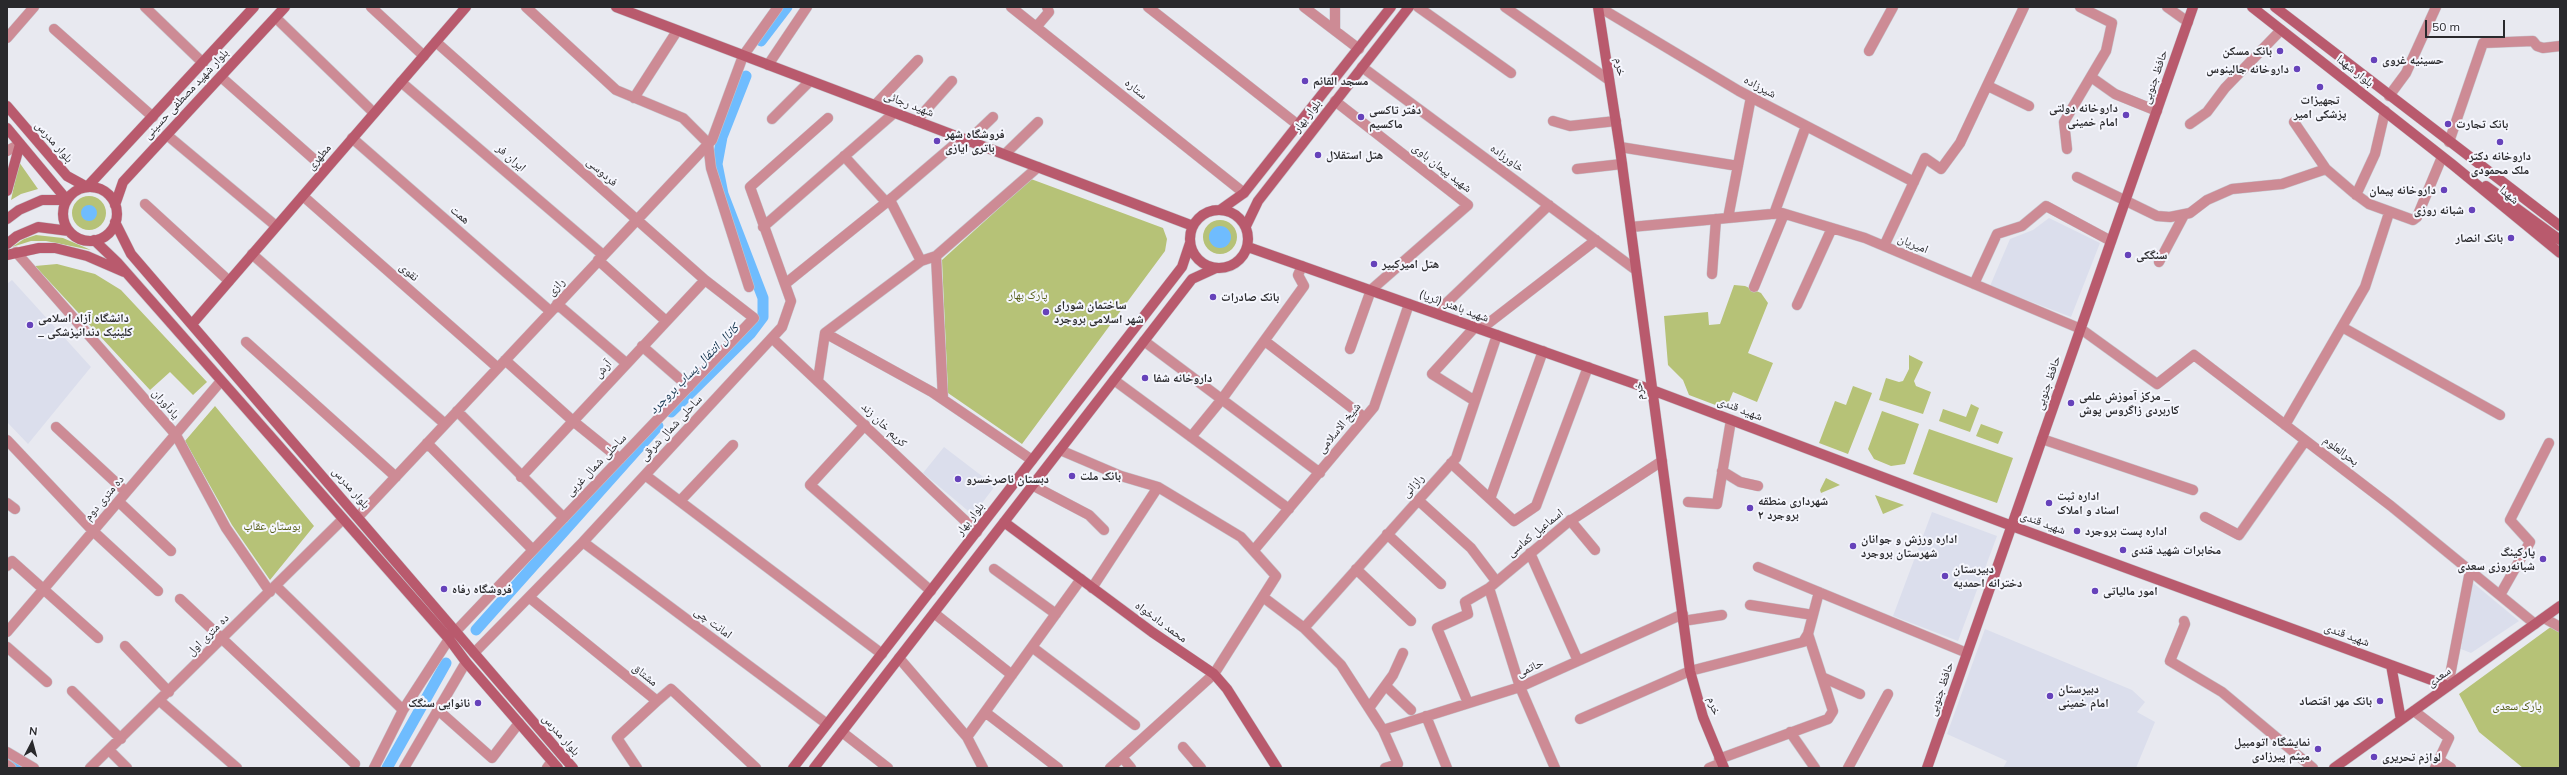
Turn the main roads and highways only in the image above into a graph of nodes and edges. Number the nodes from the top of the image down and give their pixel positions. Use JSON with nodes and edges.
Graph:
{"nodes":[{"id":1,"x":254,"y":7,"type":"edge"},
{"id":2,"x":285,"y":7,"type":"edge"},
{"id":3,"x":466,"y":7,"type":"edge"},
{"id":4,"x":616,"y":7,"type":"edge"},
{"id":5,"x":1391,"y":7,"type":"edge"},
{"id":6,"x":1409,"y":7,"type":"edge"},
{"id":7,"x":1598,"y":7,"type":"edge"},
{"id":8,"x":2193,"y":7,"type":"edge"},
{"id":9,"x":2252,"y":7,"type":"edge"},
{"id":10,"x":2275,"y":7,"type":"edge"},
{"id":11,"x":7,"y":106,"type":"edge"},
{"id":12,"x":7,"y":128,"type":"edge"},
{"id":13,"x":20,"y":144,"type":"junction"},
{"id":14,"x":2464,"y":153,"type":"junction"},
{"id":15,"x":2442,"y":156,"type":"joint"},
{"id":16,"x":2453,"y":165,"type":"junction"},
{"id":17,"x":87,"y":187,"type":"junction"},
{"id":18,"x":7,"y":191,"type":"edge"},
{"id":19,"x":2506,"y":198,"type":"junction"},
{"id":20,"x":67,"y":200,"type":"junction"},
{"id":21,"x":115,"y":205,"type":"junction"},
{"id":22,"x":1220,"y":210,"type":"junction"},
{"id":23,"x":7,"y":219,"type":"edge"},
{"id":24,"x":115,"y":222,"type":"junction"},
{"id":25,"x":1193,"y":226,"type":"junction"},
{"id":26,"x":1246,"y":226,"type":"junction"},
{"id":27,"x":2560,"y":226,"type":"edge"},
{"id":28,"x":69,"y":231,"type":"junction"},
{"id":29,"x":94,"y":240,"type":"junction"},
{"id":30,"x":2560,"y":240,"type":"edge"},
{"id":31,"x":1190,"y":243,"type":"junction"},
{"id":32,"x":7,"y":244,"type":"edge"},
{"id":33,"x":1248,"y":246,"type":"junction"},
{"id":34,"x":2560,"y":253,"type":"edge"},
{"id":35,"x":12,"y":254,"type":"edge"},
{"id":36,"x":1216,"y":268,"type":"junction"},
{"id":37,"x":127,"y":274,"type":"junction"},
{"id":38,"x":192,"y":323,"type":"junction"},
{"id":39,"x":1652,"y":390,"type":"junction"},
{"id":40,"x":1070,"y":412,"type":"junction"},
{"id":41,"x":1082,"y":422,"type":"junction"},
{"id":42,"x":1004,"y":522,"type":"junction"},
{"id":43,"x":2012,"y":526,"type":"junction"},
{"id":44,"x":2560,"y":606,"type":"edge"},
{"id":45,"x":457,"y":630,"type":"junction"},
{"id":46,"x":449,"y":639,"type":"junction"},
{"id":47,"x":474,"y":653,"type":"junction"},
{"id":48,"x":466,"y":662,"type":"junction"},
{"id":49,"x":2391,"y":665,"type":"junction"},
{"id":50,"x":2448,"y":686,"type":"junction"},
{"id":51,"x":845,"y":702,"type":"junction"},
{"id":52,"x":858,"y":711,"type":"junction"},
{"id":53,"x":2402,"y":720,"type":"junction"},
{"id":54,"x":1721,"y":763,"type":"edge"},
{"id":55,"x":552,"y":766,"type":"edge"},
{"id":56,"x":1274,"y":767,"type":"edge"},
{"id":57,"x":573,"y":768,"type":"edge"},
{"id":58,"x":794,"y":768,"type":"edge"},
{"id":59,"x":814,"y":768,"type":"edge"},
{"id":60,"x":1927,"y":768,"type":"edge"},
{"id":61,"x":2334,"y":768,"type":"edge"}],
"edges":[{"from":1,"to":17,"type":"main road","name":"بلوار شهید مصطفی حسینی"},
{"from":2,"to":21,"type":"main road","name":"بلوار شهید مصطفی حسینی"},
{"from":3,"to":38,"type":"main road","name":"مطهری"},
{"from":4,"to":25,"type":"main road","name":"شهید رجائی"},
{"from":5,"to":22,"type":"main road","name":"بلوار بهار"},
{"from":6,"to":26,"type":"main road","name":"بلوار بهار"},
{"from":7,"to":39,"type":"main road","name":"خرم"},
{"from":8,"to":43,"type":"main road","name":"حافظ جنوبی"},
{"from":9,"to":15,"type":"main road","name":"بلوار شهدا"},
{"from":10,"to":14,"type":"main road","name":"بلوار شهدا"},
{"from":11,"to":17,"type":"main road","name":"بلوار مدرس"},
{"from":12,"to":13,"type":"main road"},
{"from":13,"to":18,"type":"main road"},
{"from":13,"to":20,"type":"main road"},
{"from":14,"to":19,"type":"main road"},
{"from":14,"to":27,"type":"main road","name":"شهدا"},
{"from":15,"to":16,"type":"main road","name":"شهدا"},
{"from":16,"to":19,"type":"main road"},
{"from":16,"to":34,"type":"main road","name":"شهدا"},
{"from":17,"to":20,"type":"main road"},
{"from":17,"to":21,"type":"main road"},
{"from":19,"to":30,"type":"main road"},
{"from":20,"to":23,"type":"main road"},
{"from":20,"to":28,"type":"main road"},
{"from":21,"to":24,"type":"main road"},
{"from":22,"to":25,"type":"main road"},
{"from":22,"to":26,"type":"main road"},
{"from":24,"to":29,"type":"main road"},
{"from":24,"to":38,"type":"main road","name":"بلوار مدرس"},
{"from":25,"to":31,"type":"main road"},
{"from":26,"to":33,"type":"main road"},
{"from":28,"to":29,"type":"main road"},
{"from":28,"to":32,"type":"main road"},
{"from":29,"to":37,"type":"main road","name":"بلوار مدرس"},
{"from":31,"to":36,"type":"main road"},
{"from":31,"to":40,"type":"main road","name":"بلوار بهار"},
{"from":33,"to":36,"type":"main road"},
{"from":33,"to":39,"type":"main road","name":"شهید باهنر (ثریا)"},
{"from":35,"to":37,"type":"main road"},
{"from":36,"to":41,"type":"main road"},
{"from":37,"to":46,"type":"main road","name":"بلوار مدرس"},
{"from":38,"to":45,"type":"main road","name":"بلوار مدرس"},
{"from":39,"to":43,"type":"main road","name":"شهید قندی"},
{"from":39,"to":54,"type":"main road","name":"خرم"},
{"from":40,"to":41,"type":"main road"},
{"from":40,"to":51,"type":"main road","name":"بلوار بهار"},
{"from":41,"to":42,"type":"main road"},
{"from":42,"to":52,"type":"main road"},
{"from":42,"to":56,"type":"main road","name":"محمد دادخواه"},
{"from":43,"to":49,"type":"main road","name":"شهید قندی"},
{"from":43,"to":60,"type":"main road","name":"حافظ جنوبی"},
{"from":44,"to":50,"type":"main road","name":"سعدی"},
{"from":45,"to":46,"type":"main road"},
{"from":45,"to":47,"type":"main road","name":"بلوار مدرس"},
{"from":46,"to":48,"type":"main road","name":"بلوار مدرس"},
{"from":47,"to":48,"type":"main road"},
{"from":47,"to":57,"type":"main road","name":"بلوار مدرس"},
{"from":48,"to":55,"type":"main road","name":"بلوار مدرس"},
{"from":49,"to":50,"type":"main road","name":"شهید قندی"},
{"from":49,"to":53,"type":"main road"},
{"from":50,"to":53,"type":"main road","name":"سعدی"},
{"from":51,"to":52,"type":"main road"},
{"from":51,"to":58,"type":"main road","name":"بلوار بهار"},
{"from":52,"to":59,"type":"main road"},
{"from":53,"to":61,"type":"main road","name":"سعدی"}]}
